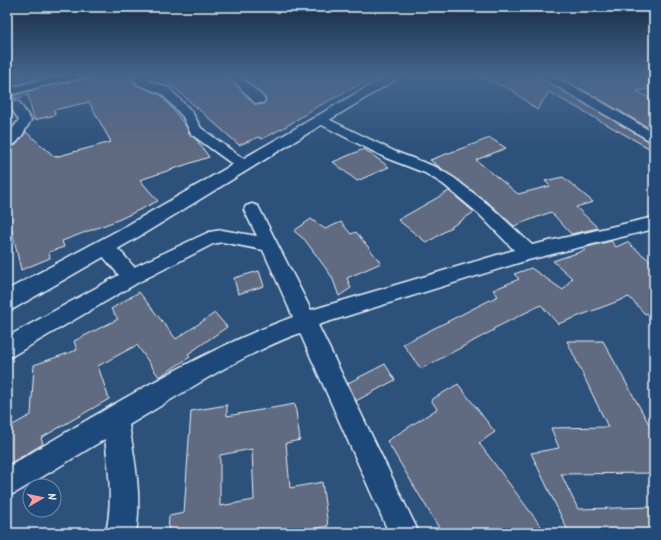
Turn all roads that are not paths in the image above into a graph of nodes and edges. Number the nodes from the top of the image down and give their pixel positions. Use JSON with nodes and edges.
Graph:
{"nodes":[{"id":1,"x":175,"y":100,"type":"edge"},
{"id":2,"x":354,"y":100,"type":"edge"},
{"id":3,"x":590,"y":100,"type":"edge"},
{"id":4,"x":7,"y":102,"type":"edge"},
{"id":5,"x":322,"y":120,"type":"junction"},
{"id":6,"x":654,"y":139,"type":"edge"},
{"id":7,"x":7,"y":144,"type":"edge"},
{"id":8,"x":244,"y":166,"type":"junction"},
{"id":9,"x":252,"y":210,"type":"dead end"},
{"id":10,"x":654,"y":223,"type":"edge"},
{"id":11,"x":270,"y":245,"type":"junction"},
{"id":12,"x":104,"y":247,"type":"junction"},
{"id":13,"x":528,"y":253,"type":"junction"},
{"id":14,"x":132,"y":277,"type":"junction"},
{"id":15,"x":7,"y":301,"type":"edge"},
{"id":16,"x":305,"y":321,"type":"junction"},
{"id":17,"x":7,"y":349,"type":"edge"},
{"id":18,"x":115,"y":420,"type":"junction"},
{"id":19,"x":7,"y":482,"type":"edge"},
{"id":20,"x":121,"y":533,"type":"edge"},
{"id":21,"x":404,"y":533,"type":"edge"}],
"edges":[{"from":1,"to":8,"type":"street"},
{"from":2,"to":5,"type":"main road"},
{"from":3,"to":6,"type":"street"},
{"from":4,"to":7,"type":"street"},
{"from":5,"to":8,"type":"main road"},
{"from":5,"to":13,"type":"street"},
{"from":8,"to":12,"type":"main road"},
{"from":9,"to":11,"type":"street"},
{"from":10,"to":13,"type":"street"},
{"from":11,"to":14,"type":"street"},
{"from":11,"to":16,"type":"street"},
{"from":12,"to":14,"type":"street"},
{"from":12,"to":15,"type":"main road"},
{"from":13,"to":16,"type":"street"},
{"from":14,"to":17,"type":"street"},
{"from":16,"to":18,"type":"street"},
{"from":16,"to":21,"type":"street"},
{"from":18,"to":19,"type":"street"},
{"from":18,"to":20,"type":"street"}]}
